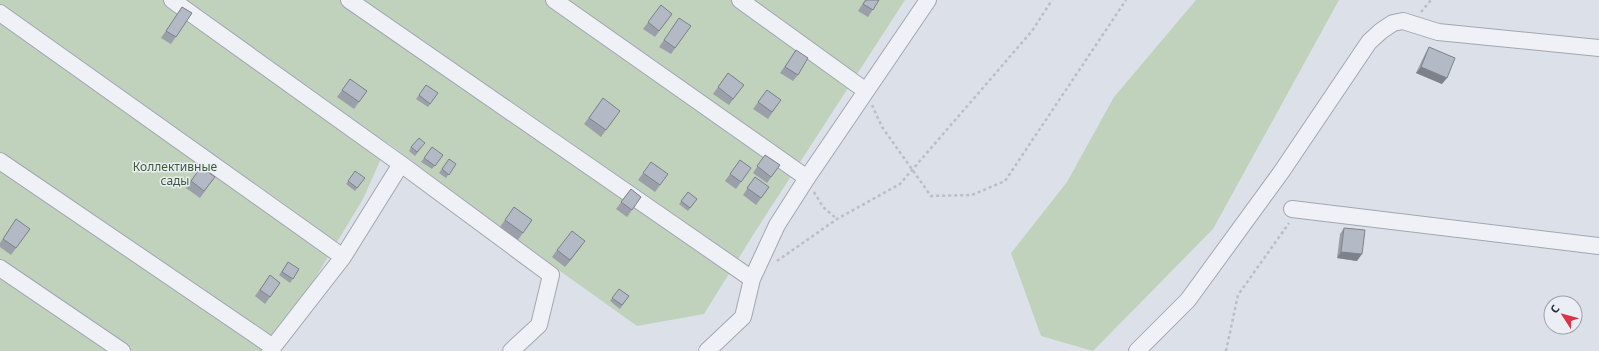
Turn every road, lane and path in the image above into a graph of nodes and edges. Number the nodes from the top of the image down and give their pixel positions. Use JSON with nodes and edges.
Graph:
{"nodes":[{"id":1,"x":172,"y":0,"type":"edge"},
{"id":2,"x":349,"y":0,"type":"edge"},
{"id":3,"x":554,"y":0,"type":"edge"},
{"id":4,"x":740,"y":0,"type":"edge"},
{"id":5,"x":927,"y":0,"type":"edge"},
{"id":6,"x":1052,"y":0,"type":"edge"},
{"id":7,"x":1126,"y":0,"type":"edge"},
{"id":8,"x":0,"y":13,"type":"edge"},
{"id":9,"x":1599,"y":48,"type":"edge"},
{"id":10,"x":866,"y":90,"type":"junction"},
{"id":11,"x":0,"y":161,"type":"edge"},
{"id":12,"x":401,"y":164,"type":"junction"},
{"id":13,"x":912,"y":170,"type":"junction"},
{"id":14,"x":807,"y":178,"type":"junction"},
{"id":15,"x":1292,"y":209,"type":"joint"},
{"id":16,"x":837,"y":219,"type":"junction"},
{"id":17,"x":1599,"y":246,"type":"edge"},
{"id":18,"x":343,"y":257,"type":"junction"},
{"id":19,"x":771,"y":265,"type":"dead end"},
{"id":20,"x":0,"y":268,"type":"edge"},
{"id":21,"x":752,"y":279,"type":"junction"},
{"id":22,"x":271,"y":349,"type":"edge"},
{"id":23,"x":122,"y":351,"type":"edge"},
{"id":24,"x":511,"y":351,"type":"edge"},
{"id":25,"x":707,"y":351,"type":"edge"},
{"id":26,"x":1137,"y":351,"type":"edge"},
{"id":27,"x":1226,"y":351,"type":"edge"}],
"edges":[{"from":1,"to":12,"type":"street"},
{"from":2,"to":21,"type":"street"},
{"from":3,"to":14,"type":"street"},
{"from":4,"to":10,"type":"street"},
{"from":5,"to":10,"type":"street"},
{"from":6,"to":13,"type":"path"},
{"from":7,"to":13,"type":"path"},
{"from":8,"to":18,"type":"street"},
{"from":9,"to":26,"type":"street"},
{"from":10,"to":13,"type":"path"},
{"from":10,"to":14,"type":"street"},
{"from":11,"to":22,"type":"street"},
{"from":12,"to":18,"type":"street"},
{"from":12,"to":24,"type":"street"},
{"from":13,"to":16,"type":"path"},
{"from":14,"to":16,"type":"path"},
{"from":14,"to":21,"type":"street"},
{"from":15,"to":17,"type":"street"},
{"from":15,"to":27,"type":"path"},
{"from":16,"to":19,"type":"path"},
{"from":18,"to":22,"type":"street"},
{"from":20,"to":23,"type":"street"},
{"from":21,"to":25,"type":"street"}]}
